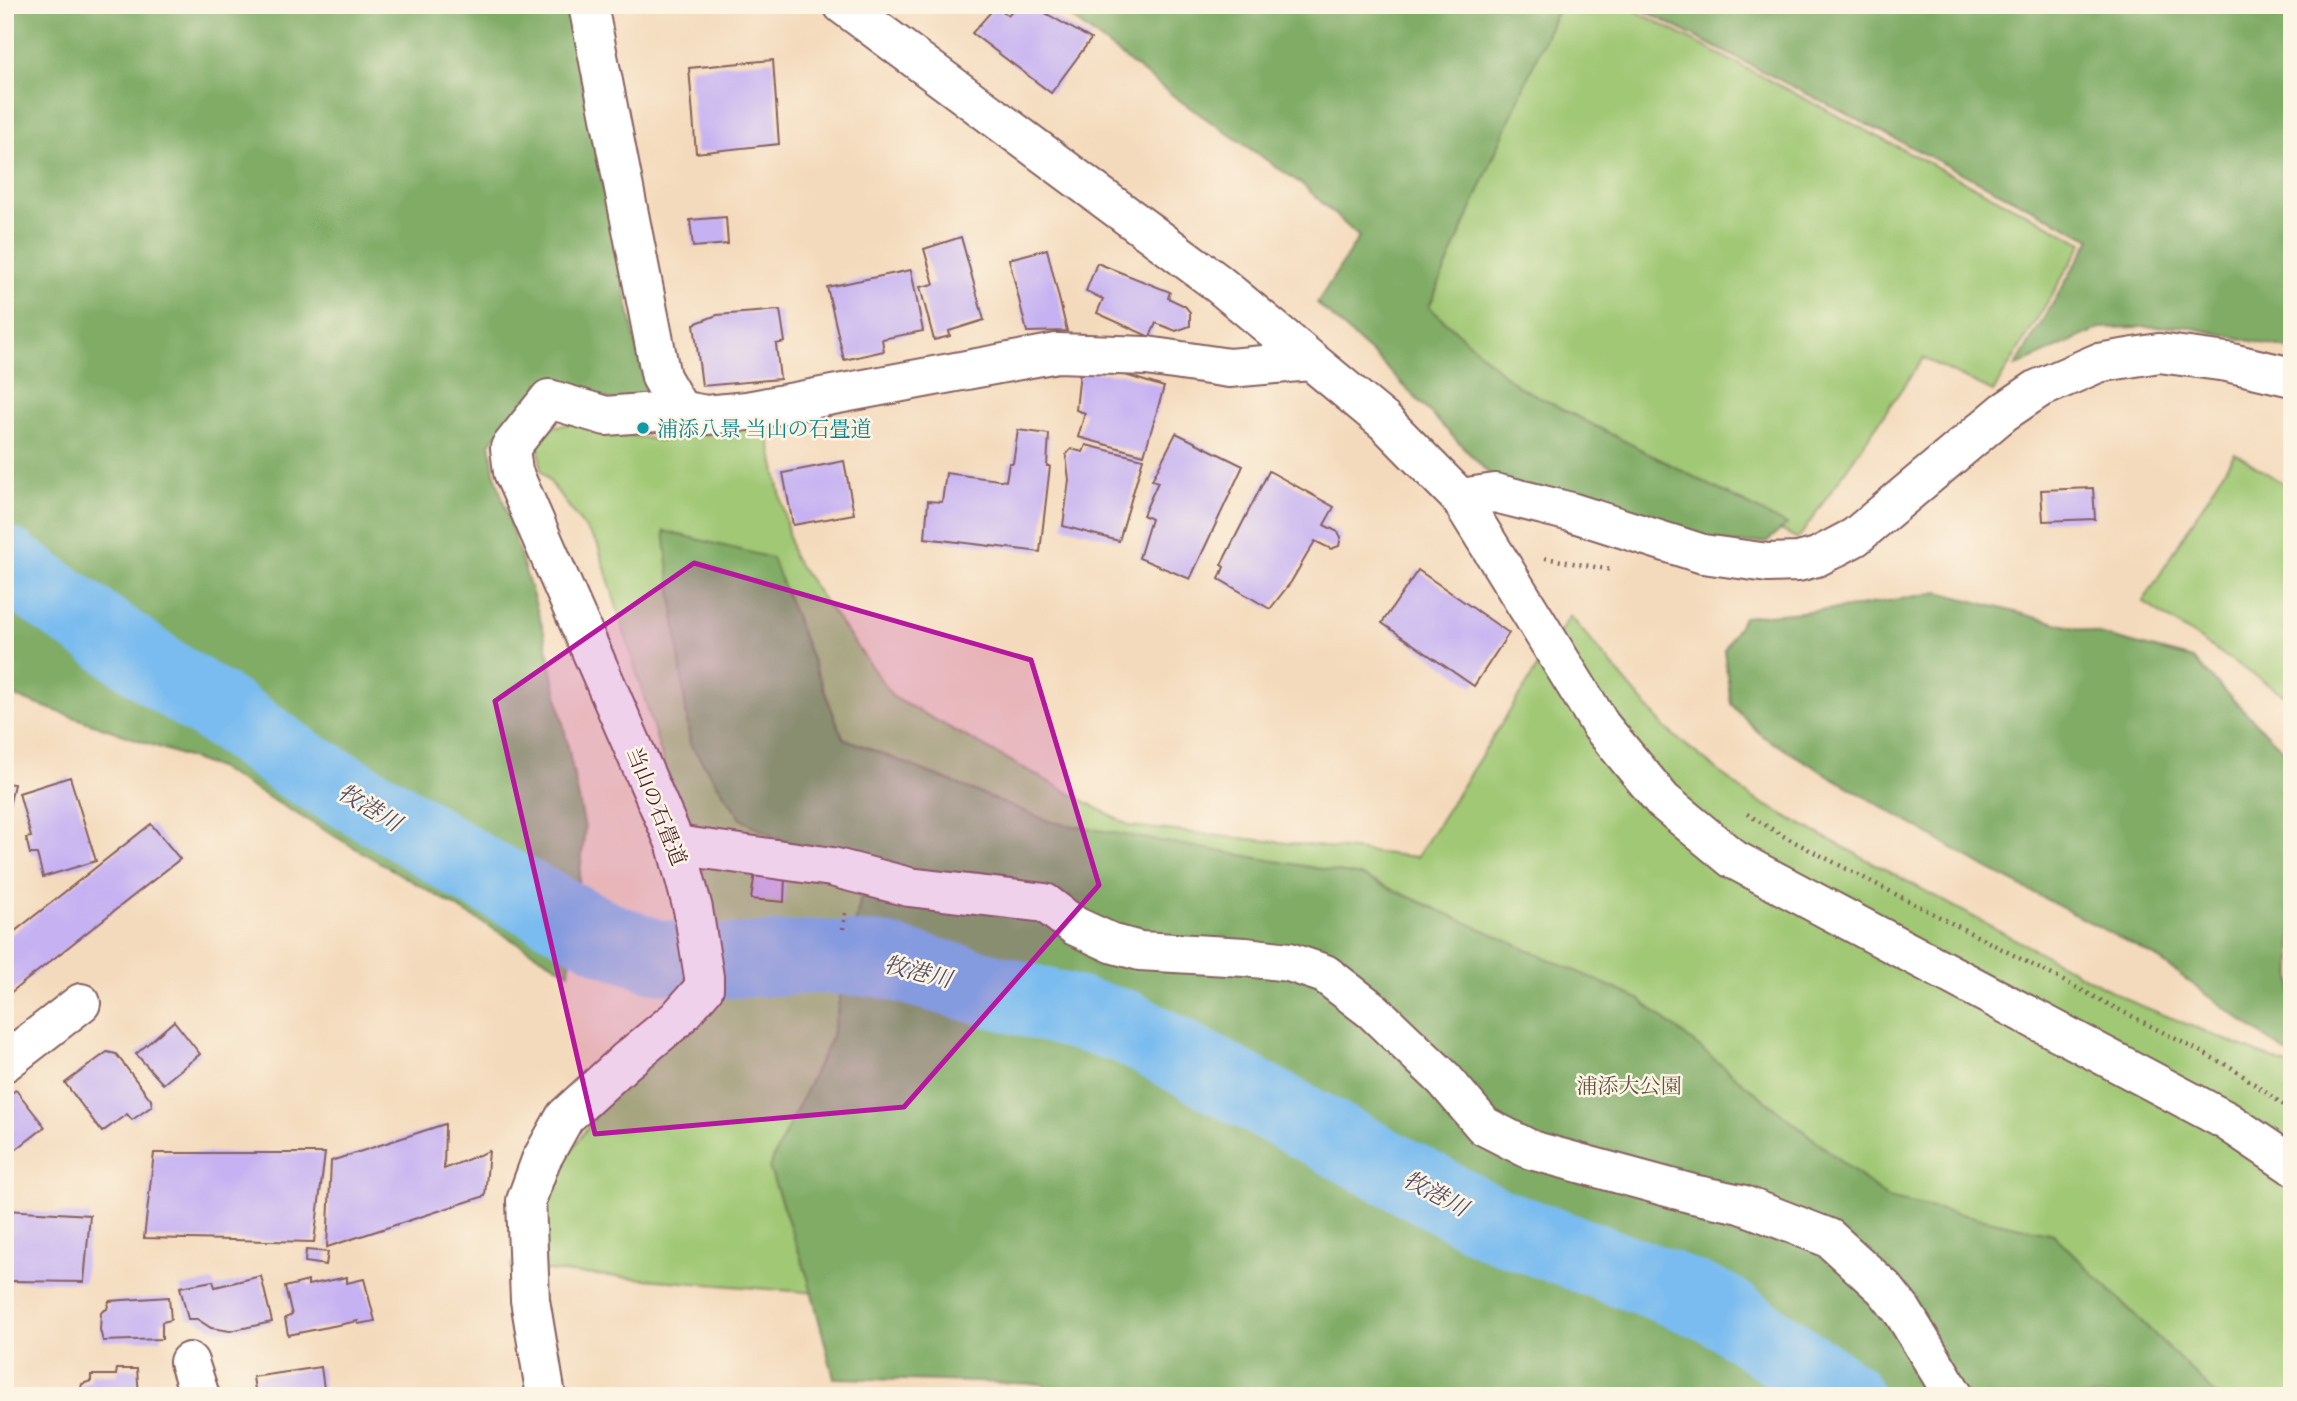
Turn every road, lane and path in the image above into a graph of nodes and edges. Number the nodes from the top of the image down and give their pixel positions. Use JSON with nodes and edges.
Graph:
{"nodes":[{"id":1,"x":588,"y":5,"type":"edge"},
{"id":2,"x":843,"y":5,"type":"edge"},
{"id":3,"x":1311,"y":361,"type":"junction"},
{"id":4,"x":2292,"y":377,"type":"edge"},
{"id":5,"x":680,"y":410,"type":"junction"},
{"id":6,"x":1460,"y":498,"type":"junction"},
{"id":7,"x":1549,"y":569,"type":"dead end"},
{"id":8,"x":1623,"y":572,"type":"dead end"},
{"id":9,"x":1746,"y":814,"type":"dead end"},
{"id":10,"x":676,"y":845,"type":"junction"},
{"id":11,"x":845,"y":914,"type":"dead end"},
{"id":12,"x":843,"y":929,"type":"dead end"},
{"id":13,"x":81,"y":1003,"type":"dead end"},
{"id":14,"x":5,"y":1062,"type":"edge"},
{"id":15,"x":2292,"y":1111,"type":"edge"},
{"id":16,"x":2292,"y":1165,"type":"edge"},
{"id":17,"x":546,"y":1396,"type":"edge"},
{"id":18,"x":1954,"y":1396,"type":"edge"}],
"edges":[{"from":1,"to":5,"type":"street"},
{"from":2,"to":3,"type":"street"},
{"from":3,"to":5,"type":"street"},
{"from":3,"to":6,"type":"street"},
{"from":4,"to":6,"type":"street"},
{"from":5,"to":10,"type":"street","name":"当山の石畳道"},
{"from":6,"to":16,"type":"street"},
{"from":7,"to":8,"type":"path"},
{"from":9,"to":15,"type":"path"},
{"from":10,"to":17,"type":"street","name":"当山の石畳道"},
{"from":10,"to":18,"type":"street"},
{"from":11,"to":12,"type":"path"},
{"from":13,"to":14,"type":"street"}]}
